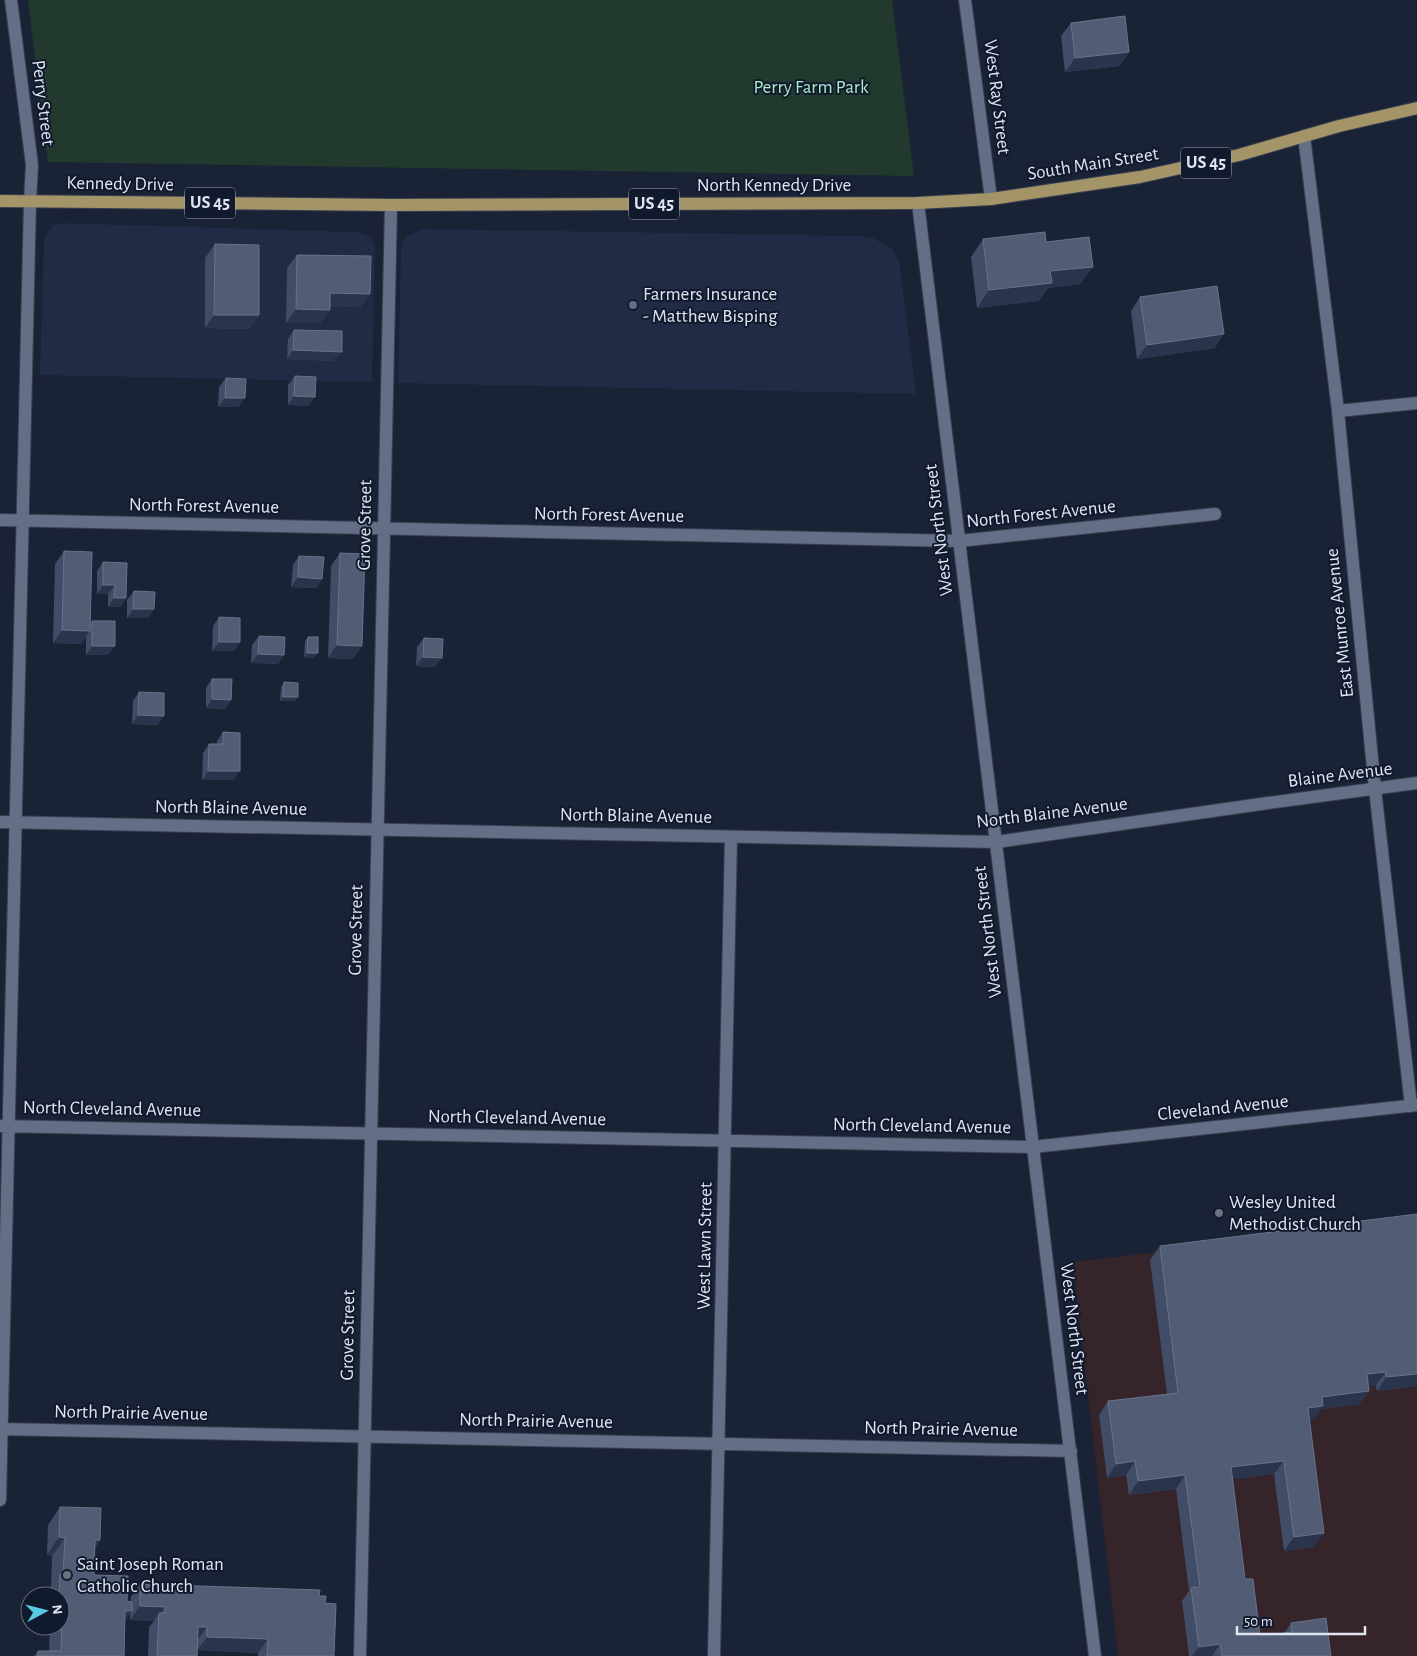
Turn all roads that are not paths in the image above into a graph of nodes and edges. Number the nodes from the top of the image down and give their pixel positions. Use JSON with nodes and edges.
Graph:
{"nodes":[{"id":1,"x":11,"y":0,"type":"edge"},
{"id":2,"x":965,"y":0,"type":"edge"},
{"id":3,"x":1417,"y":108,"type":"edge"},
{"id":4,"x":1304,"y":136,"type":"junction"},
{"id":5,"x":991,"y":200,"type":"junction"},
{"id":6,"x":0,"y":201,"type":"edge"},
{"id":7,"x":30,"y":202,"type":"junction"},
{"id":8,"x":918,"y":203,"type":"junction"},
{"id":9,"x":391,"y":205,"type":"junction"},
{"id":10,"x":1417,"y":403,"type":"edge"},
{"id":11,"x":1338,"y":411,"type":"junction"},
{"id":12,"x":1215,"y":514,"type":"dead end"},
{"id":13,"x":0,"y":520,"type":"edge"},
{"id":14,"x":22,"y":521,"type":"junction"},
{"id":15,"x":384,"y":529,"type":"junction"},
{"id":16,"x":959,"y":541,"type":"junction"},
{"id":17,"x":1417,"y":783,"type":"edge"},
{"id":18,"x":1375,"y":789,"type":"junction"},
{"id":19,"x":1268,"y":803,"type":"joint"},
{"id":20,"x":0,"y":822,"type":"edge"},
{"id":21,"x":15,"y":822,"type":"junction"},
{"id":22,"x":377,"y":830,"type":"junction"},
{"id":23,"x":731,"y":837,"type":"junction"},
{"id":24,"x":996,"y":842,"type":"junction"},
{"id":25,"x":1414,"y":1106,"type":"edge"},
{"id":26,"x":4,"y":1126,"type":"edge"},
{"id":27,"x":371,"y":1134,"type":"junction"},
{"id":28,"x":725,"y":1141,"type":"junction"},
{"id":29,"x":1033,"y":1147,"type":"junction"},
{"id":30,"x":1,"y":1429,"type":"edge"},
{"id":31,"x":365,"y":1436,"type":"junction"},
{"id":32,"x":719,"y":1444,"type":"junction"},
{"id":33,"x":1071,"y":1451,"type":"junction"},
{"id":34,"x":0,"y":1500,"type":"edge"},
{"id":35,"x":360,"y":1656,"type":"edge"},
{"id":36,"x":714,"y":1656,"type":"edge"},
{"id":37,"x":1095,"y":1656,"type":"edge"}],
"edges":[{"from":1,"to":7,"type":"street","name":"Perry Street"},
{"from":2,"to":5,"type":"street","name":"West Ray Street"},
{"from":3,"to":4,"type":"main road","name":"South Main Street","number":"US 45"},
{"from":4,"to":5,"type":"main road","name":"South Main Street","number":"US 45"},
{"from":4,"to":11,"type":"street","name":"East Munroe Avenue"},
{"from":5,"to":8,"type":"main road","name":"South Main Street","number":"US 45"},
{"from":6,"to":7,"type":"main road","name":"Kennedy Drive","number":"US 45"},
{"from":7,"to":9,"type":"main road","name":"Kennedy Drive","number":"US 45"},
{"from":7,"to":14,"type":"street","name":"Perry Street"},
{"from":8,"to":9,"type":"main road","name":"North Kennedy Drive","number":"US 45"},
{"from":8,"to":16,"type":"street","name":"West North Street"},
{"from":9,"to":15,"type":"street","name":"Grove Street"},
{"from":10,"to":11,"type":"street"},
{"from":11,"to":18,"type":"street","name":"East Munroe Avenue"},
{"from":12,"to":16,"type":"street","name":"North Forest Avenue"},
{"from":13,"to":14,"type":"street","name":"North Forest Avenue"},
{"from":14,"to":15,"type":"street","name":"North Forest Avenue"},
{"from":14,"to":21,"type":"street","name":"Perry Street"},
{"from":15,"to":16,"type":"street","name":"North Forest Avenue"},
{"from":15,"to":22,"type":"street","name":"Grove Street"},
{"from":16,"to":24,"type":"street","name":"West North Street"},
{"from":17,"to":18,"type":"street","name":"Blaine Avenue"},
{"from":18,"to":19,"type":"street","name":"Blaine Avenue"},
{"from":18,"to":25,"type":"street","name":"East Munroe Avenue"},
{"from":19,"to":24,"type":"street","name":"North Blaine Avenue"},
{"from":20,"to":21,"type":"street","name":"North Blaine Avenue"},
{"from":21,"to":22,"type":"street","name":"North Blaine Avenue"},
{"from":21,"to":26,"type":"street","name":"Perry Street"},
{"from":22,"to":23,"type":"street","name":"North Blaine Avenue"},
{"from":22,"to":27,"type":"street","name":"Grove Street"},
{"from":23,"to":24,"type":"street","name":"North Blaine Avenue"},
{"from":23,"to":28,"type":"street","name":"West Lawn Street"},
{"from":24,"to":29,"type":"street","name":"West North Street"},
{"from":25,"to":29,"type":"street","name":"Cleveland Avenue"},
{"from":26,"to":27,"type":"street","name":"North Cleveland Avenue"},
{"from":26,"to":30,"type":"street","name":"Perry Street"},
{"from":27,"to":28,"type":"street","name":"North Cleveland Avenue"},
{"from":27,"to":31,"type":"street","name":"Grove Street"},
{"from":28,"to":29,"type":"street","name":"North Cleveland Avenue"},
{"from":28,"to":32,"type":"street","name":"West Lawn Street"},
{"from":29,"to":33,"type":"street","name":"West North Street"},
{"from":30,"to":31,"type":"street","name":"North Prairie Avenue"},
{"from":30,"to":34,"type":"street","name":"Perry Street"},
{"from":31,"to":32,"type":"street","name":"North Prairie Avenue"},
{"from":31,"to":35,"type":"street","name":"Grove Street"},
{"from":32,"to":33,"type":"street","name":"North Prairie Avenue"},
{"from":32,"to":36,"type":"street","name":"West Lawn Street"},
{"from":33,"to":37,"type":"street","name":"West North Street"}]}
